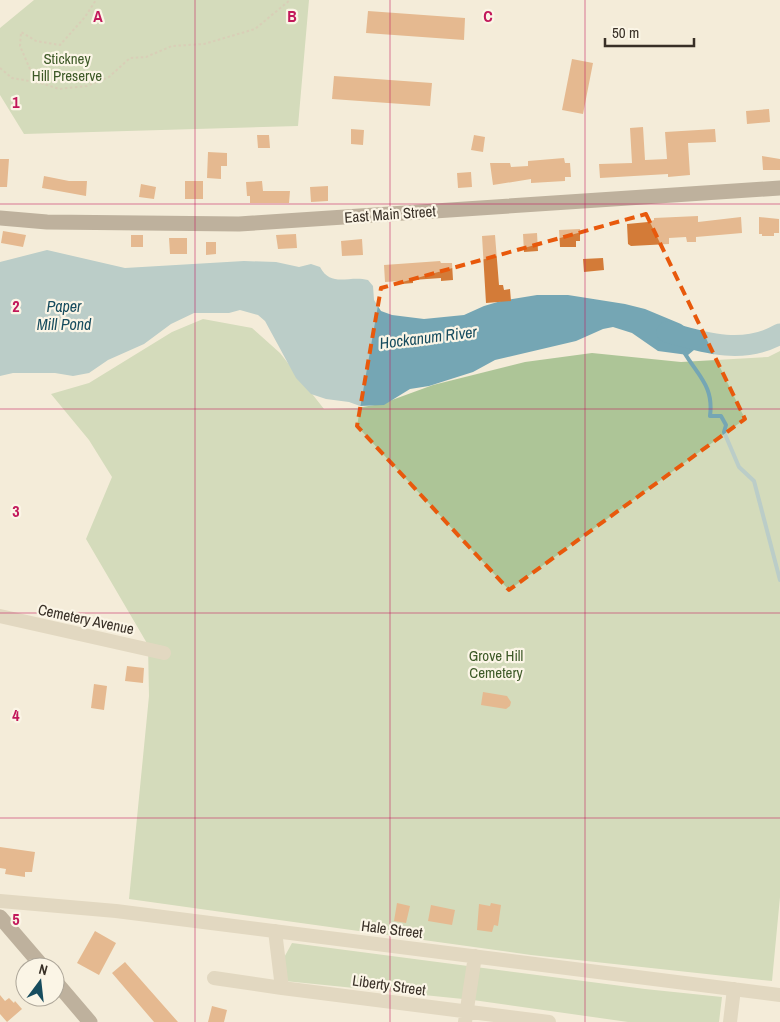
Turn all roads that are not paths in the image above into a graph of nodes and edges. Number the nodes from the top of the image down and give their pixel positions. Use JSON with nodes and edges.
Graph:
{"nodes":[{"id":1,"x":780,"y":188,"type":"edge"},
{"id":2,"x":0,"y":218,"type":"edge"},
{"id":3,"x":0,"y":616,"type":"edge"},
{"id":4,"x":164,"y":654,"type":"dead end"},
{"id":5,"x":0,"y":901,"type":"edge"},
{"id":6,"x":0,"y":918,"type":"edge"},
{"id":7,"x":275,"y":931,"type":"junction"},
{"id":8,"x":475,"y":956,"type":"junction"},
{"id":9,"x":34,"y":957,"type":"edge"},
{"id":10,"x":214,"y":978,"type":"dead end"},
{"id":11,"x":282,"y":988,"type":"junction"},
{"id":12,"x":734,"y":988,"type":"junction"},
{"id":13,"x":65,"y":993,"type":"edge"},
{"id":14,"x":780,"y":995,"type":"edge"},
{"id":15,"x":466,"y":1017,"type":"edge"},
{"id":16,"x":90,"y":1022,"type":"edge"},
{"id":17,"x":549,"y":1022,"type":"edge"},
{"id":18,"x":730,"y":1022,"type":"edge"}],
"edges":[{"from":1,"to":2,"type":"main road","name":"East Main Street"},
{"from":3,"to":4,"type":"street","name":"Cemetery Avenue"},
{"from":5,"to":7,"type":"street","name":"Hale Street"},
{"from":6,"to":9,"type":"main road"},
{"from":7,"to":8,"type":"street","name":"Hale Street"},
{"from":7,"to":11,"type":"street"},
{"from":8,"to":12,"type":"street","name":"Hale Street"},
{"from":8,"to":15,"type":"street"},
{"from":10,"to":11,"type":"street","name":"Liberty Street"},
{"from":11,"to":15,"type":"street","name":"Liberty Street"},
{"from":12,"to":14,"type":"street","name":"Hale Street"},
{"from":12,"to":18,"type":"street"},
{"from":13,"to":16,"type":"main road"},
{"from":15,"to":17,"type":"street","name":"Liberty Street"}]}
